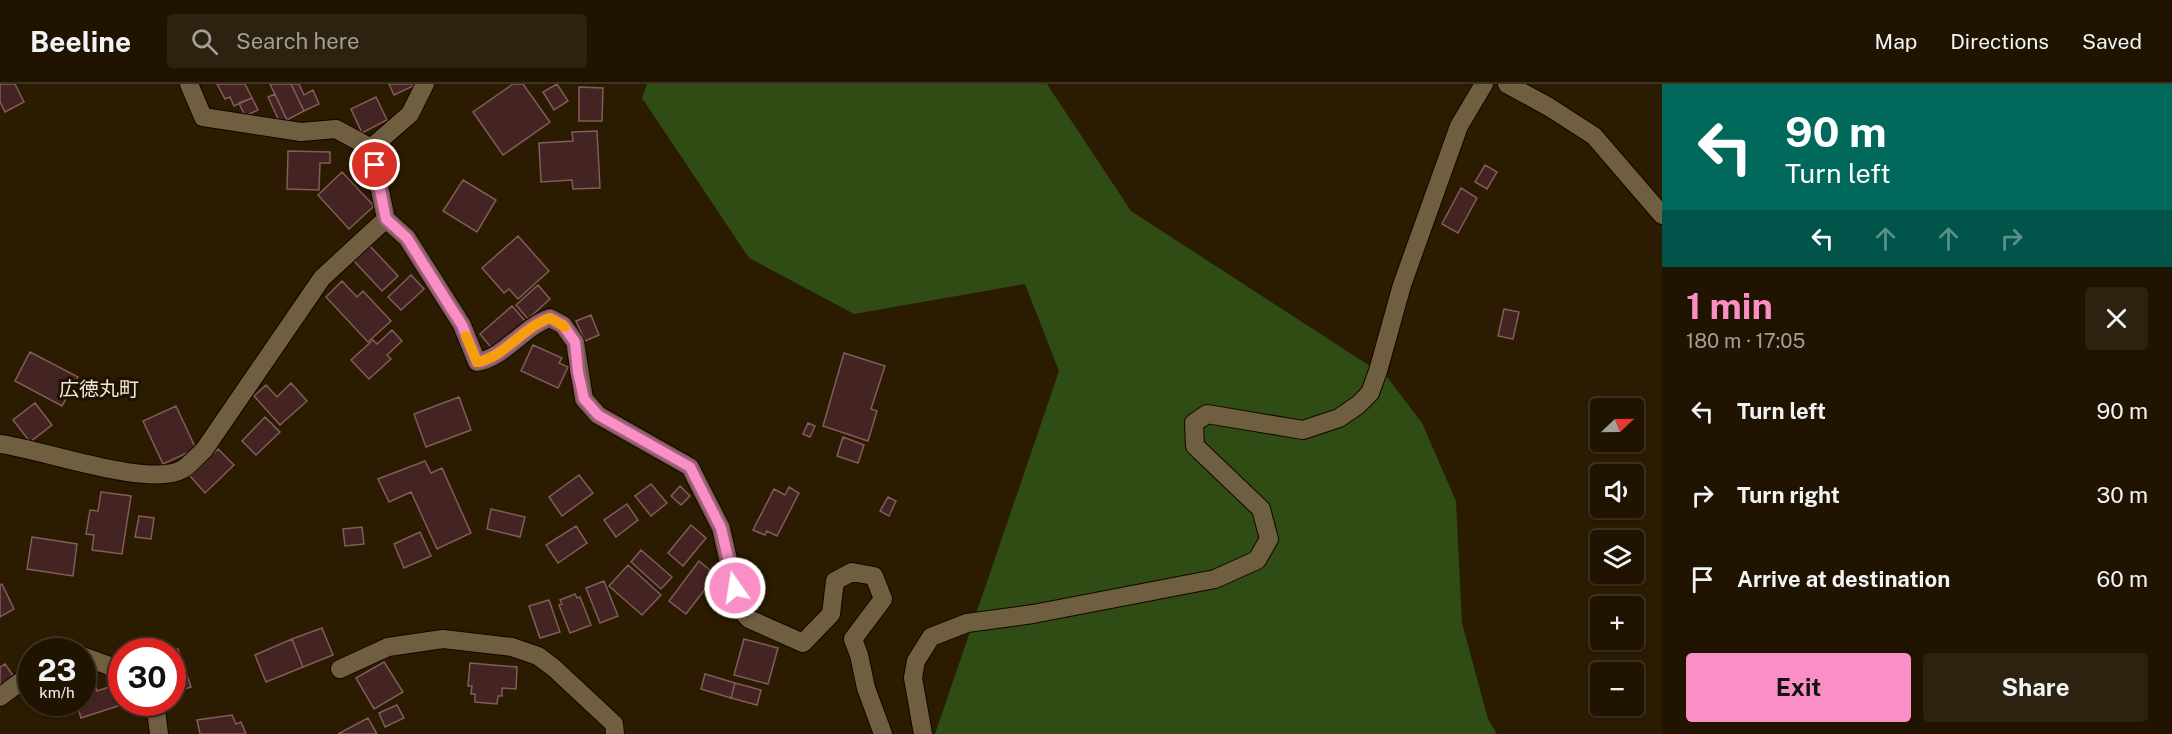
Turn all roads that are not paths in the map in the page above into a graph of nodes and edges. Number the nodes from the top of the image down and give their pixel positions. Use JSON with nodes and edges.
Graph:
{"nodes":[{"id":1,"x":189,"y":84,"type":"edge"},
{"id":2,"x":425,"y":84,"type":"edge"},
{"id":3,"x":1484,"y":84,"type":"edge"},
{"id":4,"x":1507,"y":84,"type":"edge"},
{"id":5,"x":371,"y":148,"type":"junction"},
{"id":6,"x":1662,"y":215,"type":"edge"},
{"id":7,"x":386,"y":219,"type":"junction"},
{"id":8,"x":0,"y":444,"type":"edge"},
{"id":9,"x":340,"y":669,"type":"dead end"},
{"id":10,"x":18,"y":684,"type":"edge"},
{"id":11,"x":0,"y":697,"type":"edge"},
{"id":12,"x":157,"y":716,"type":"edge"},
{"id":13,"x":159,"y":734,"type":"edge"},
{"id":14,"x":615,"y":734,"type":"edge"},
{"id":15,"x":883,"y":734,"type":"edge"},
{"id":16,"x":923,"y":734,"type":"edge"}],
"edges":[{"from":1,"to":5,"type":"street"},
{"from":2,"to":5,"type":"street"},
{"from":3,"to":16,"type":"street"},
{"from":4,"to":6,"type":"street"},
{"from":5,"to":7,"type":"street"},
{"from":7,"to":8,"type":"street"},
{"from":7,"to":15,"type":"street"},
{"from":9,"to":14,"type":"street"},
{"from":10,"to":11,"type":"street"},
{"from":12,"to":13,"type":"street"}]}
